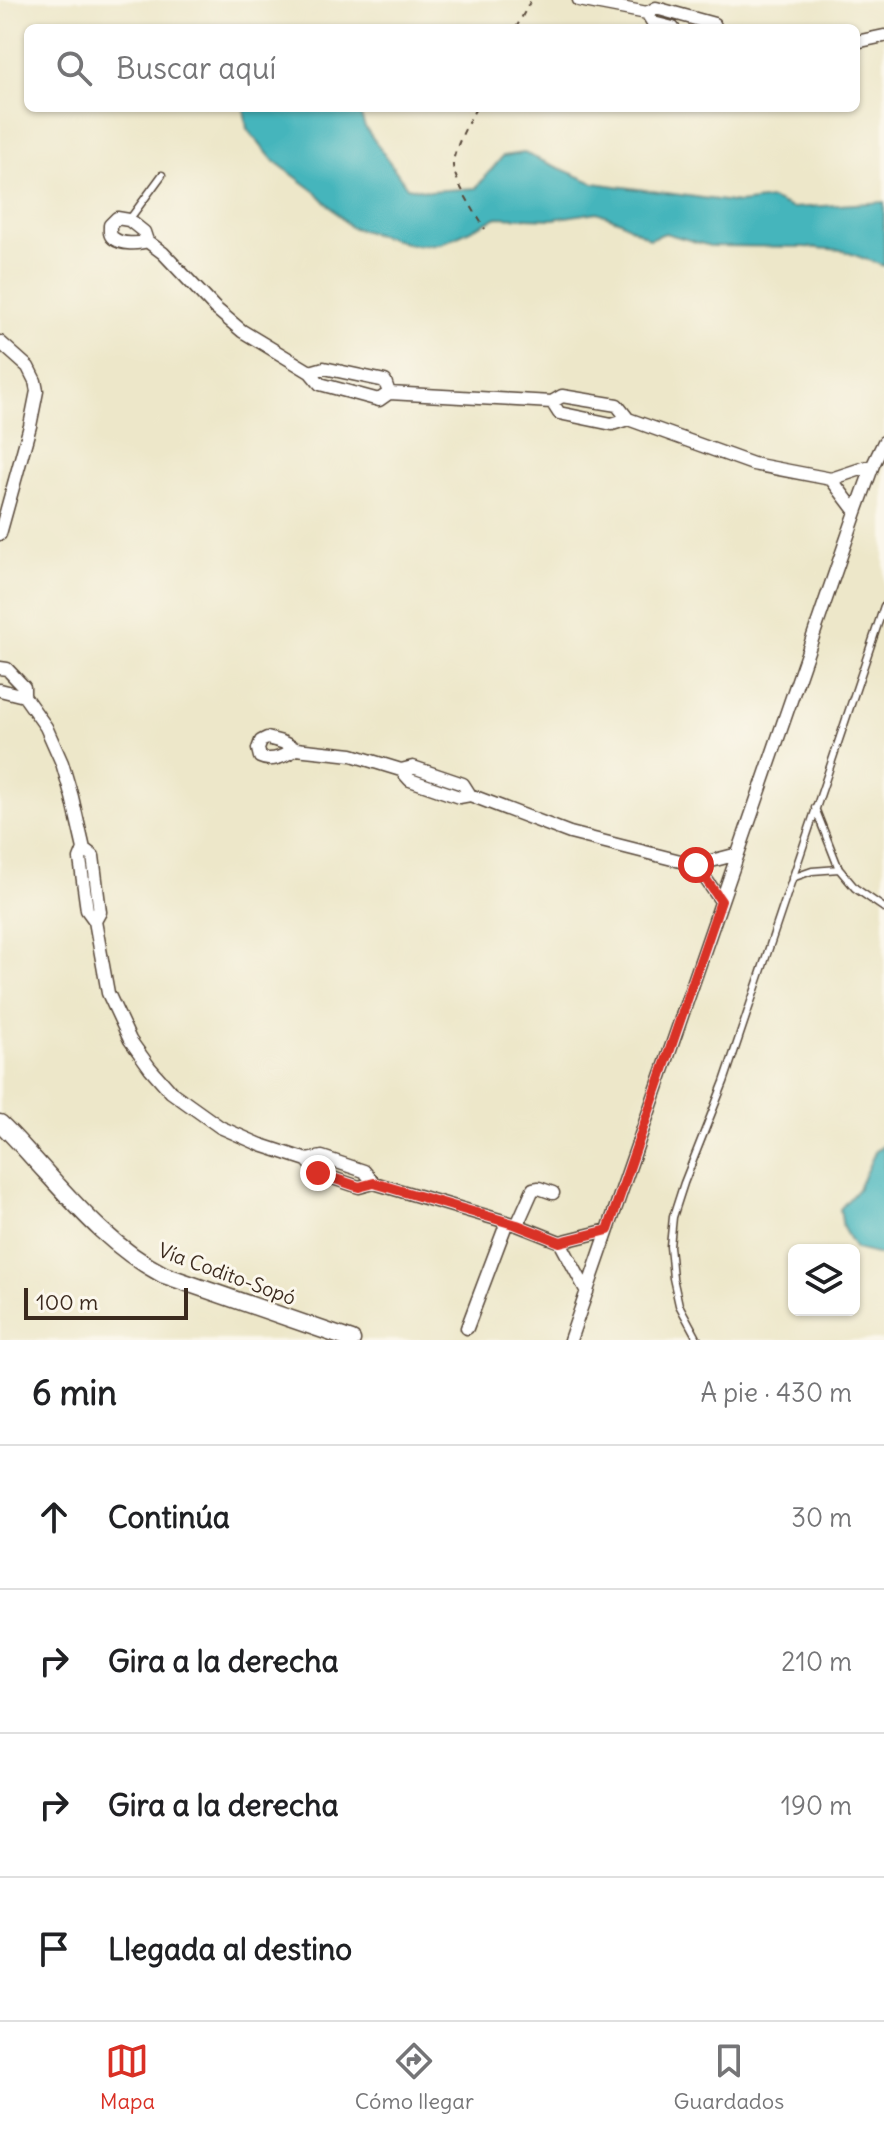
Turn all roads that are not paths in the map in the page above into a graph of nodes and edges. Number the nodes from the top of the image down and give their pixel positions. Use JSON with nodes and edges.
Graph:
{"nodes":[{"id":1,"x":579,"y":0,"type":"edge"},
{"id":2,"x":647,"y":13,"type":"junction"},
{"id":3,"x":657,"y":24,"type":"edge"},
{"id":4,"x":714,"y":24,"type":"edge"},
{"id":5,"x":884,"y":36,"type":"edge"},
{"id":6,"x":860,"y":41,"type":"edge"},
{"id":7,"x":162,"y":175,"type":"dead end"},
{"id":8,"x":129,"y":220,"type":"junction"},
{"id":9,"x":147,"y":241,"type":"junction"},
{"id":10,"x":0,"y":342,"type":"edge"},
{"id":11,"x":310,"y":372,"type":"junction"},
{"id":12,"x":389,"y":393,"type":"junction"},
{"id":13,"x":552,"y":402,"type":"junction"},
{"id":14,"x":628,"y":419,"type":"junction"},
{"id":15,"x":884,"y":442,"type":"edge"},
{"id":16,"x":873,"y":465,"type":"junction"},
{"id":17,"x":831,"y":479,"type":"junction"},
{"id":18,"x":856,"y":512,"type":"junction"},
{"id":19,"x":0,"y":534,"type":"edge"},
{"id":20,"x":884,"y":606,"type":"edge"},
{"id":21,"x":0,"y":668,"type":"edge"},
{"id":22,"x":0,"y":690,"type":"edge"},
{"id":23,"x":24,"y":696,"type":"junction"},
{"id":24,"x":296,"y":749,"type":"dead end"},
{"id":25,"x":815,"y":808,"type":"junction"},
{"id":26,"x":738,"y":854,"type":"junction"},
{"id":27,"x":696,"y":865,"type":"junction"},
{"id":28,"x":839,"y":869,"type":"junction"},
{"id":29,"x":792,"y":878,"type":"junction"},
{"id":30,"x":721,"y":901,"type":"junction"},
{"id":31,"x":884,"y":908,"type":"edge"},
{"id":32,"x":0,"y":1123,"type":"edge"},
{"id":33,"x":553,"y":1193,"type":"dead end"},
{"id":34,"x":512,"y":1224,"type":"junction"},
{"id":35,"x":608,"y":1230,"type":"junction"},
{"id":36,"x":560,"y":1242,"type":"junction"},
{"id":37,"x":587,"y":1292,"type":"junction"},
{"id":38,"x":467,"y":1328,"type":"dead end"},
{"id":39,"x":352,"y":1340,"type":"edge"},
{"id":40,"x":570,"y":1340,"type":"edge"},
{"id":41,"x":698,"y":1340,"type":"edge"}],
"edges":[{"from":1,"to":2,"type":"street"},
{"from":2,"to":3,"type":"street"},
{"from":2,"to":4,"type":"street"},
{"from":5,"to":6,"type":"street"},
{"from":7,"to":8,"type":"lane"},
{"from":8,"to":9,"type":"street"},
{"from":8,"to":9,"type":"street"},
{"from":9,"to":11,"type":"street"},
{"from":10,"to":19,"type":"street"},
{"from":11,"to":12,"type":"street"},
{"from":11,"to":12,"type":"street"},
{"from":12,"to":13,"type":"street"},
{"from":13,"to":14,"type":"street"},
{"from":13,"to":14,"type":"street"},
{"from":14,"to":17,"type":"street"},
{"from":15,"to":16,"type":"street"},
{"from":16,"to":17,"type":"street"},
{"from":16,"to":18,"type":"street"},
{"from":17,"to":18,"type":"street"},
{"from":18,"to":26,"type":"street"},
{"from":20,"to":25,"type":"lane"},
{"from":21,"to":23,"type":"street"},
{"from":22,"to":23,"type":"street"},
{"from":23,"to":34,"type":"street"},
{"from":24,"to":27,"type":"street"},
{"from":25,"to":28,"type":"lane"},
{"from":25,"to":29,"type":"lane"},
{"from":26,"to":27,"type":"street"},
{"from":26,"to":30,"type":"street"},
{"from":27,"to":30,"type":"street"},
{"from":28,"to":29,"type":"lane"},
{"from":28,"to":31,"type":"lane"},
{"from":29,"to":41,"type":"lane"},
{"from":30,"to":35,"type":"street"},
{"from":32,"to":39,"type":"street","name":"Vía Codito-Sopó"},
{"from":33,"to":34,"type":"street"},
{"from":34,"to":36,"type":"street"},
{"from":34,"to":38,"type":"street"},
{"from":35,"to":36,"type":"street"},
{"from":35,"to":37,"type":"street"},
{"from":36,"to":37,"type":"street"},
{"from":37,"to":40,"type":"street"}]}
